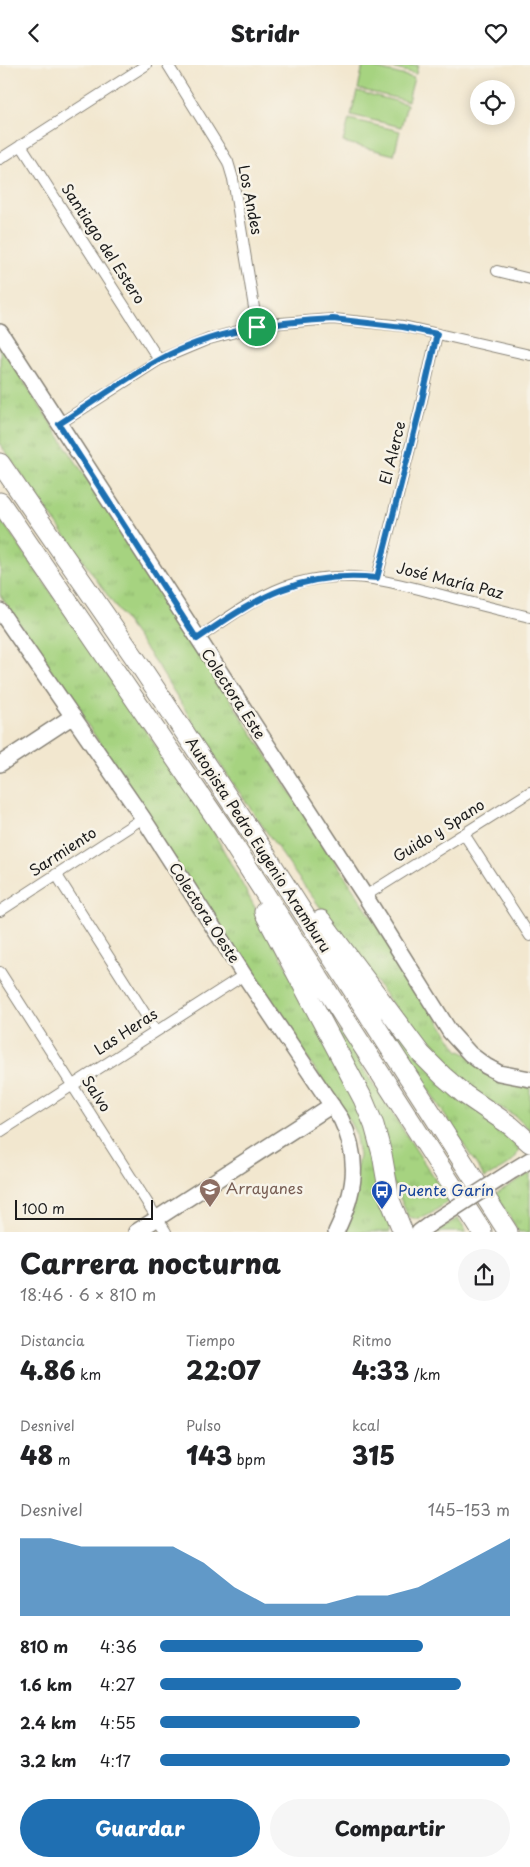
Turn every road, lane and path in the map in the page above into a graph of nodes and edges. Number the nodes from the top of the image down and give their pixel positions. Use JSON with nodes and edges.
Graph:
{"nodes":[{"id":1,"x":146,"y":65,"type":"edge"},
{"id":2,"x":168,"y":65,"type":"edge"},
{"id":3,"x":21,"y":145,"type":"junction"},
{"id":4,"x":0,"y":159,"type":"edge"},
{"id":5,"x":497,"y":271,"type":"dead end"},
{"id":6,"x":530,"y":279,"type":"edge"},
{"id":7,"x":257,"y":327,"type":"junction"},
{"id":8,"x":0,"y":332,"type":"edge"},
{"id":9,"x":437,"y":334,"type":"junction"},
{"id":10,"x":530,"y":355,"type":"edge"},
{"id":11,"x":160,"y":360,"type":"junction"},
{"id":12,"x":59,"y":424,"type":"junction"},
{"id":13,"x":0,"y":463,"type":"edge"},
{"id":14,"x":0,"y":502,"type":"edge"},
{"id":15,"x":377,"y":578,"type":"junction"},
{"id":16,"x":0,"y":611,"type":"edge"},
{"id":17,"x":530,"y":617,"type":"edge"},
{"id":18,"x":197,"y":639,"type":"junction"},
{"id":19,"x":73,"y":717,"type":"junction"},
{"id":20,"x":0,"y":764,"type":"edge"},
{"id":21,"x":530,"y":792,"type":"edge"},
{"id":22,"x":143,"y":818,"type":"junction"},
{"id":23,"x":224,"y":830,"type":"junction"},
{"id":24,"x":464,"y":834,"type":"junction"},
{"id":25,"x":261,"y":847,"type":"junction"},
{"id":26,"x":56,"y":874,"type":"junction"},
{"id":27,"x":365,"y":897,"type":"junction"},
{"id":28,"x":0,"y":911,"type":"edge"},
{"id":29,"x":530,"y":937,"type":"edge"},
{"id":30,"x":0,"y":972,"type":"edge"},
{"id":31,"x":244,"y":975,"type":"junction"},
{"id":32,"x":156,"y":1031,"type":"junction"},
{"id":33,"x":530,"y":1079,"type":"edge"},
{"id":34,"x":72,"y":1085,"type":"junction"},
{"id":35,"x":332,"y":1105,"type":"junction"},
{"id":36,"x":0,"y":1132,"type":"edge"},
{"id":37,"x":530,"y":1143,"type":"edge"},
{"id":38,"x":530,"y":1160,"type":"edge"},
{"id":39,"x":157,"y":1218,"type":"junction"},
{"id":40,"x":425,"y":1228,"type":"edge"},
{"id":41,"x":136,"y":1232,"type":"edge"},
{"id":42,"x":166,"y":1232,"type":"edge"},
{"id":43,"x":336,"y":1232,"type":"edge"},
{"id":44,"x":403,"y":1232,"type":"edge"},
{"id":45,"x":482,"y":1232,"type":"edge"},
{"id":46,"x":508,"y":1232,"type":"edge"}],
"edges":[{"from":1,"to":3,"type":"street"},
{"from":2,"to":7,"type":"street","name":"Los Andes"},
{"from":3,"to":4,"type":"street"},
{"from":3,"to":11,"type":"street","name":"Santiago del Estero"},
{"from":5,"to":6,"type":"street"},
{"from":7,"to":9,"type":"street"},
{"from":7,"to":11,"type":"street"},
{"from":8,"to":12,"type":"street","name":"Colectora Este"},
{"from":9,"to":10,"type":"street"},
{"from":9,"to":15,"type":"street","name":"El Alerce"},
{"from":11,"to":12,"type":"street"},
{"from":12,"to":18,"type":"street","name":"Colectora Este"},
{"from":13,"to":25,"type":"highway","name":"Autopista Pedro Eugenio Aramburu"},
{"from":14,"to":23,"type":"highway","name":"Autopista Pedro Eugenio Aramburu"},
{"from":15,"to":17,"type":"street","name":"José María Paz"},
{"from":15,"to":18,"type":"street","name":"José María Paz"},
{"from":16,"to":19,"type":"street","name":"Colectora Oeste"},
{"from":18,"to":27,"type":"street","name":"Colectora Este"},
{"from":19,"to":20,"type":"street"},
{"from":19,"to":22,"type":"street","name":"Colectora Oeste"},
{"from":21,"to":24,"type":"street","name":"Guido y Spano"},
{"from":22,"to":26,"type":"street","name":"Sarmiento"},
{"from":22,"to":31,"type":"street","name":"Colectora Oeste"},
{"from":23,"to":44,"type":"highway"},
{"from":23,"to":45,"type":"highway","name":"Autopista Pedro Eugenio Aramburu"},
{"from":24,"to":27,"type":"street","name":"Guido y Spano"},
{"from":24,"to":29,"type":"street"},
{"from":25,"to":37,"type":"highway"},
{"from":25,"to":46,"type":"highway","name":"Autopista Pedro Eugenio Aramburu"},
{"from":26,"to":28,"type":"street","name":"Sarmiento"},
{"from":26,"to":32,"type":"street"},
{"from":27,"to":33,"type":"street","name":"Colectora Este"},
{"from":30,"to":34,"type":"street","name":"Salvo"},
{"from":31,"to":32,"type":"street","name":"Las Heras"},
{"from":31,"to":35,"type":"street","name":"Colectora Oeste"},
{"from":32,"to":34,"type":"street","name":"Las Heras"},
{"from":34,"to":36,"type":"street","name":"Las Heras"},
{"from":34,"to":39,"type":"street","name":"Salvo"},
{"from":35,"to":39,"type":"street"},
{"from":35,"to":43,"type":"street","name":"Colectora Oeste"},
{"from":38,"to":40,"type":"street","bridge":true},
{"from":39,"to":41,"type":"street"},
{"from":39,"to":42,"type":"street","name":"Salvo"}]}
